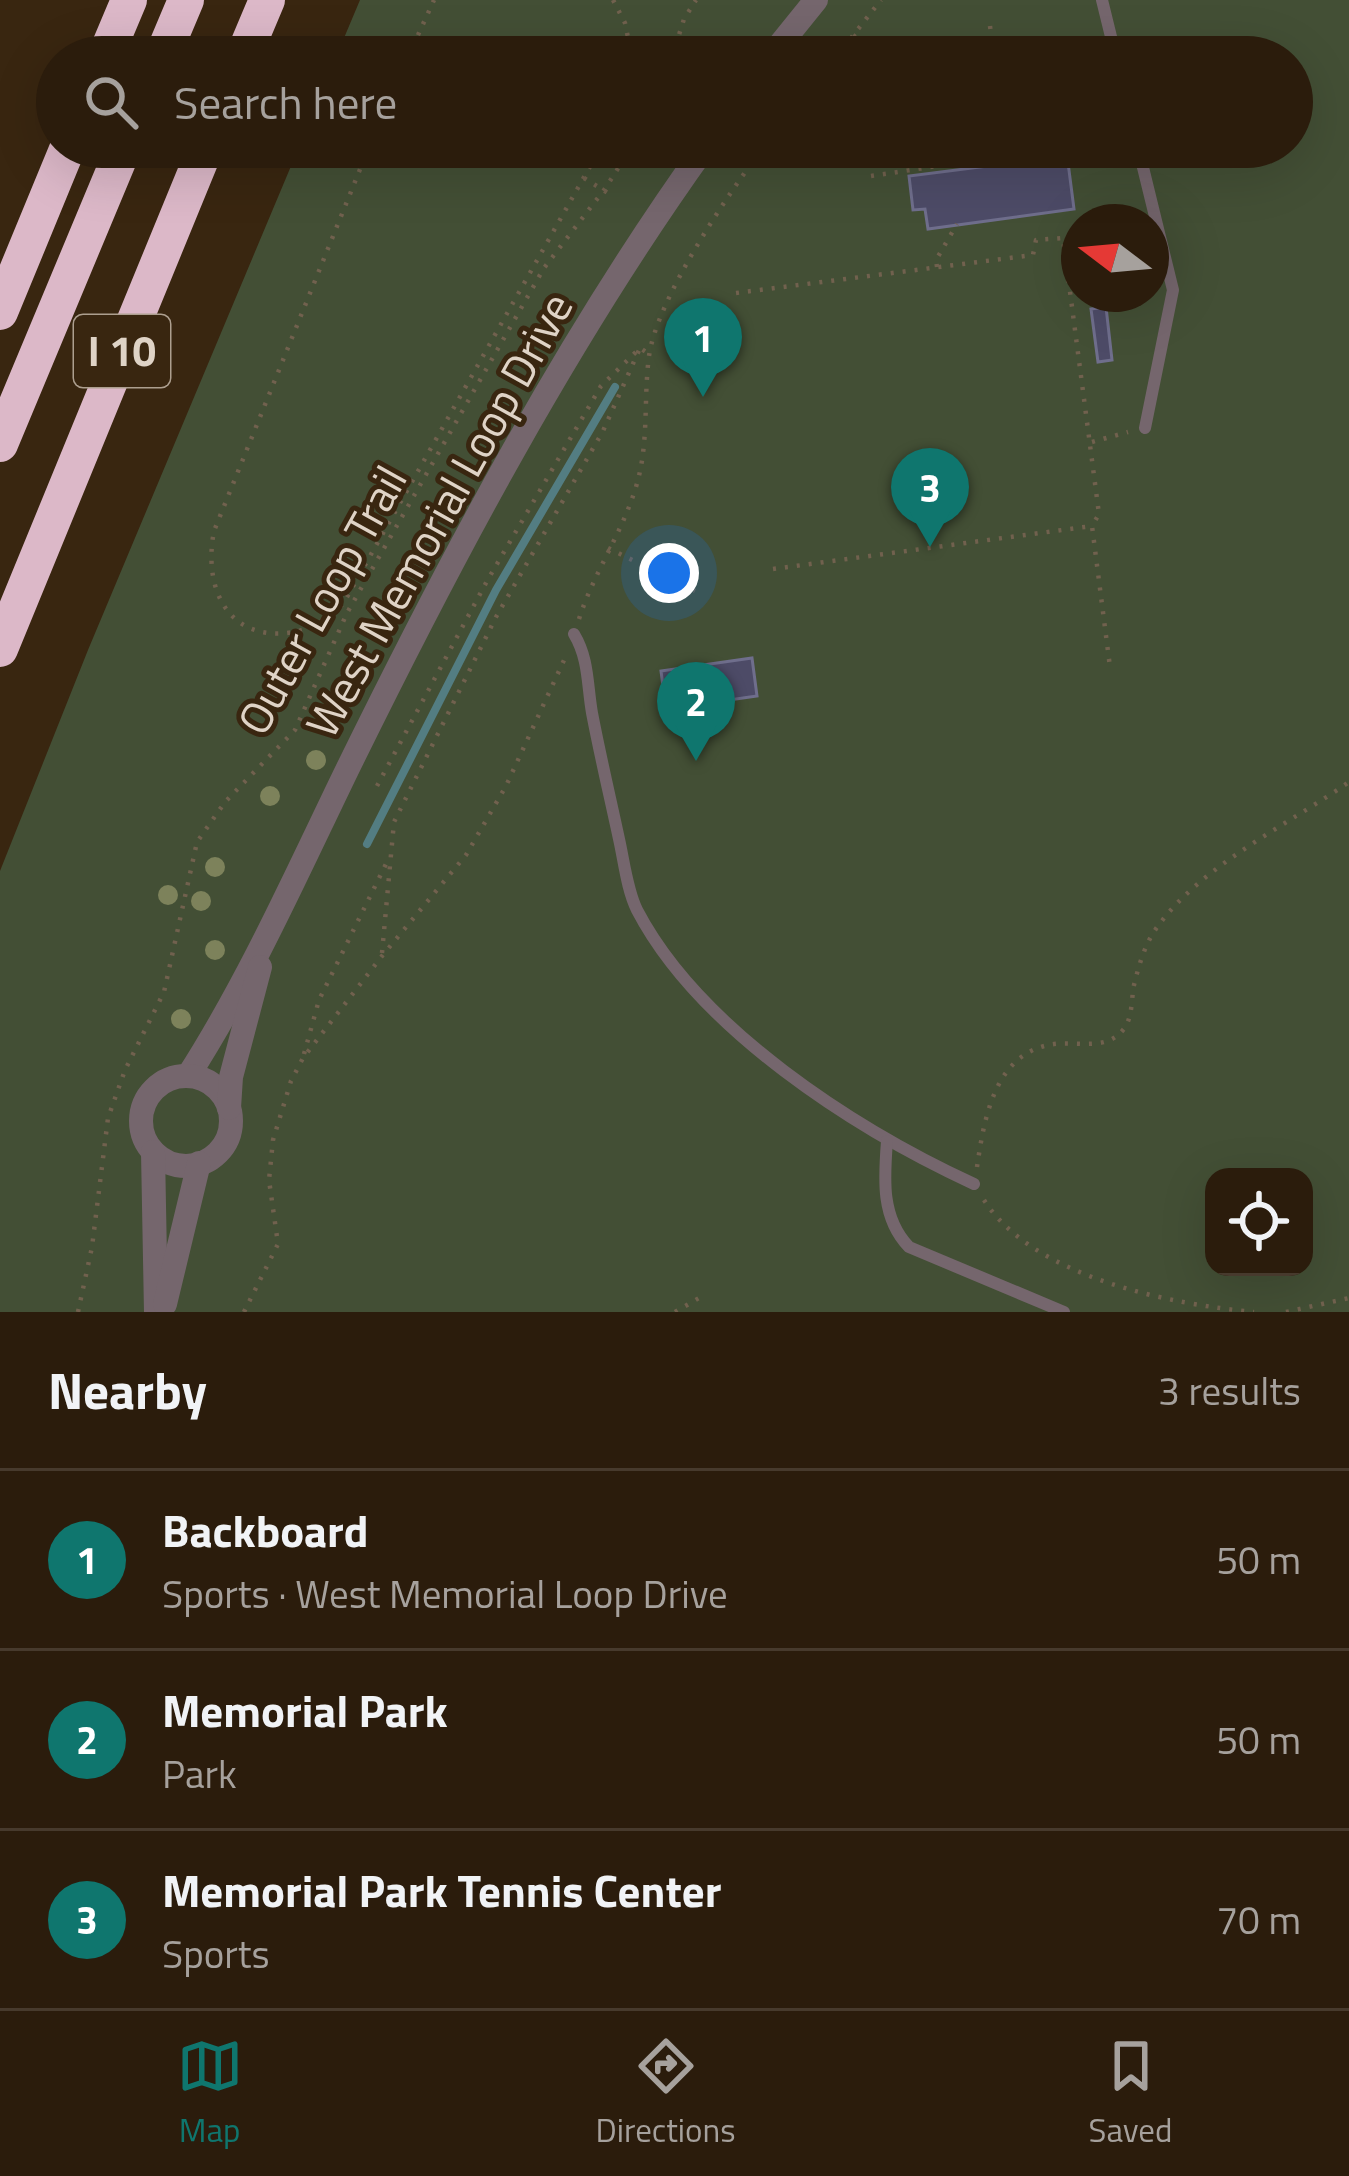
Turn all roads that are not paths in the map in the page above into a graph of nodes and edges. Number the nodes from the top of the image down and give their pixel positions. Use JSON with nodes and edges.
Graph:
{"nodes":[{"id":1,"x":129,"y":0,"type":"edge"},
{"id":2,"x":186,"y":0,"type":"edge"},
{"id":3,"x":267,"y":0,"type":"edge"},
{"id":4,"x":816,"y":0,"type":"edge"},
{"id":5,"x":1102,"y":0,"type":"edge"},
{"id":6,"x":114,"y":36,"type":"edge"},
{"id":7,"x":171,"y":36,"type":"edge"},
{"id":8,"x":252,"y":36,"type":"edge"},
{"id":9,"x":787,"y":36,"type":"edge"},
{"id":10,"x":1111,"y":36,"type":"edge"},
{"id":11,"x":59,"y":168,"type":"edge"},
{"id":12,"x":115,"y":168,"type":"edge"},
{"id":13,"x":197,"y":168,"type":"edge"},
{"id":14,"x":691,"y":168,"type":"edge"},
{"id":15,"x":1143,"y":168,"type":"edge"},
{"id":16,"x":0,"y":311,"type":"edge"},
{"id":17,"x":1145,"y":428,"type":"road end"},
{"id":18,"x":0,"y":444,"type":"edge"},
{"id":19,"x":38,"y":556,"type":"junction"},
{"id":20,"x":0,"y":621,"type":"edge"},
{"id":21,"x":574,"y":634,"type":"road end"},
{"id":22,"x":0,"y":650,"type":"edge"},
{"id":23,"x":268,"y":936,"type":"junction"},
{"id":24,"x":188,"y":1076,"type":"junction"},
{"id":25,"x":229,"y":1108,"type":"junction"},
{"id":26,"x":887,"y":1141,"type":"junction"},
{"id":27,"x":153,"y":1151,"type":"junction"},
{"id":28,"x":199,"y":1163,"type":"junction"},
{"id":29,"x":974,"y":1184,"type":"road end"},
{"id":30,"x":160,"y":1312,"type":"edge"},
{"id":31,"x":1064,"y":1312,"type":"edge"}],
"edges":[{"from":1,"to":6,"type":"highway"},
{"from":2,"to":7,"type":"highway"},
{"from":3,"to":8,"type":"highway"},
{"from":4,"to":9,"type":"street"},
{"from":5,"to":10,"type":"lane"},
{"from":11,"to":16,"type":"highway"},
{"from":12,"to":18,"type":"highway"},
{"from":13,"to":19,"type":"highway","number":"I 10"},
{"from":14,"to":23,"type":"street","name":"West Memorial Loop Drive"},
{"from":15,"to":17,"type":"lane"},
{"from":19,"to":20,"type":"highway"},
{"from":19,"to":22,"type":"highway","number":"I 10"},
{"from":21,"to":26,"type":"lane"},
{"from":23,"to":24,"type":"street","name":"West Memorial Loop Drive"},
{"from":23,"to":25,"type":"street","name":"West Memorial Loop Drive"},
{"from":24,"to":25,"type":"street"},
{"from":24,"to":27,"type":"street"},
{"from":25,"to":28,"type":"street"},
{"from":26,"to":29,"type":"lane"},
{"from":26,"to":31,"type":"lane"},
{"from":27,"to":28,"type":"street"},
{"from":27,"to":30,"type":"street"},
{"from":28,"to":30,"type":"street"}]}
